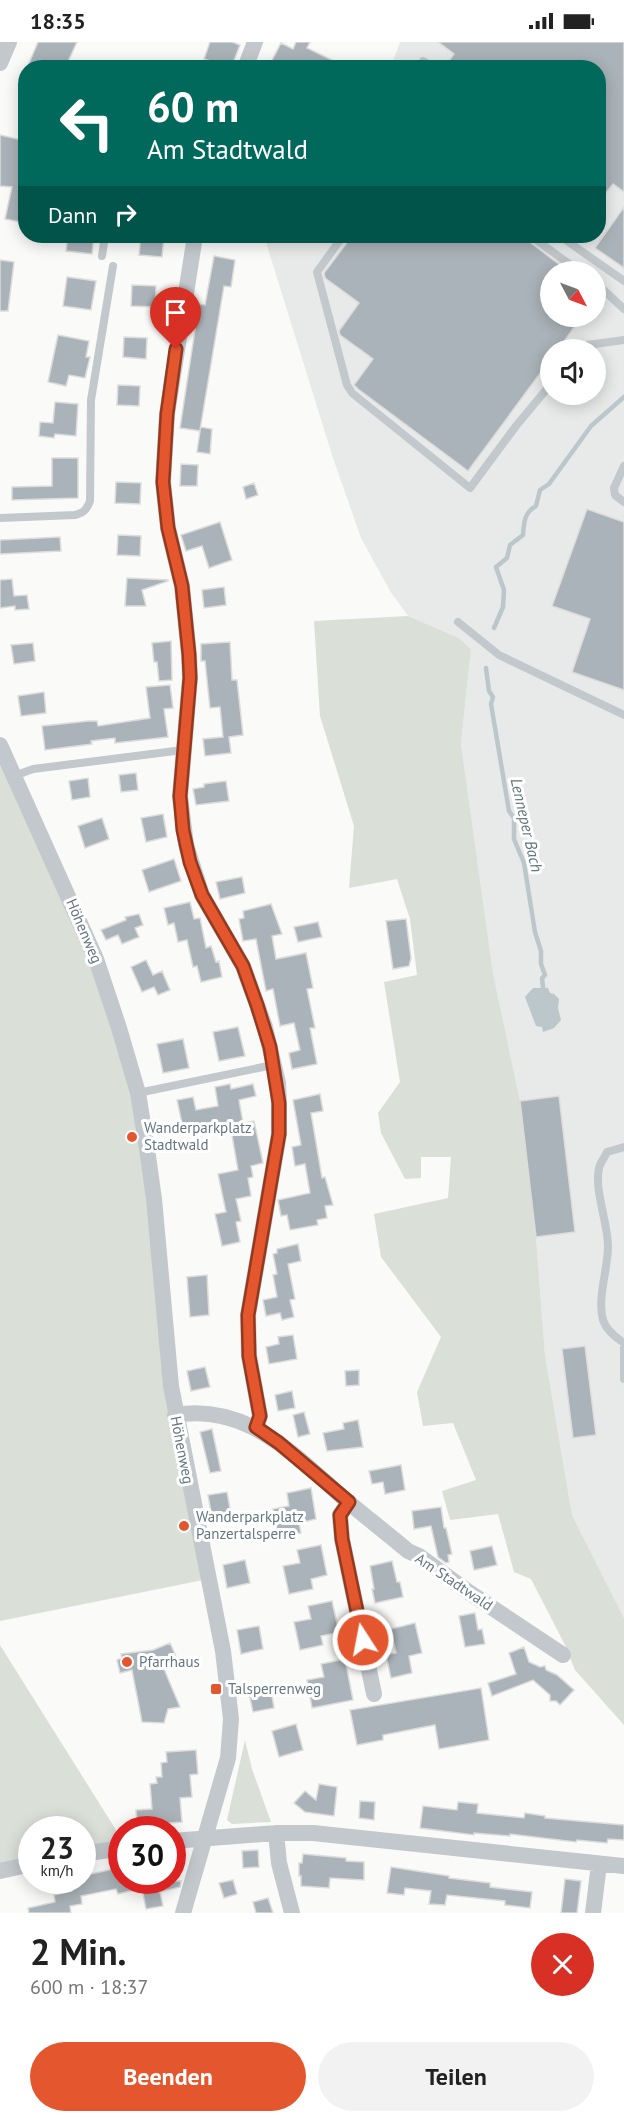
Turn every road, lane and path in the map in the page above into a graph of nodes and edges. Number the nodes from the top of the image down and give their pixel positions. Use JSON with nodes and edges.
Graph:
{"nodes":[{"id":1,"x":9,"y":42,"type":"edge"},
{"id":2,"x":255,"y":42,"type":"edge"},
{"id":3,"x":248,"y":60,"type":"edge"},
{"id":4,"x":0,"y":63,"type":"edge"},
{"id":5,"x":104,"y":243,"type":"edge"},
{"id":6,"x":194,"y":243,"type":"edge"},
{"id":7,"x":338,"y":243,"type":"edge"},
{"id":8,"x":541,"y":243,"type":"edge"},
{"id":9,"x":570,"y":243,"type":"edge"},
{"id":10,"x":102,"y":256,"type":"dead end"},
{"id":11,"x":565,"y":261,"type":"edge"},
{"id":12,"x":113,"y":266,"type":"dead end"},
{"id":13,"x":624,"y":281,"type":"edge"},
{"id":14,"x":606,"y":292,"type":"edge"},
{"id":15,"x":624,"y":309,"type":"edge"},
{"id":16,"x":624,"y":340,"type":"edge"},
{"id":17,"x":606,"y":342,"type":"edge"},
{"id":18,"x":540,"y":397,"type":"edge"},
{"id":19,"x":624,"y":466,"type":"edge"},
{"id":20,"x":624,"y":502,"type":"edge"},
{"id":21,"x":0,"y":518,"type":"edge"},
{"id":22,"x":458,"y":622,"type":"dead end"},
{"id":23,"x":624,"y":715,"type":"edge"},
{"id":24,"x":0,"y":745,"type":"edge"},
{"id":25,"x":183,"y":750,"type":"junction"},
{"id":26,"x":14,"y":776,"type":"junction"},
{"id":27,"x":273,"y":1065,"type":"junction"},
{"id":28,"x":138,"y":1093,"type":"junction"},
{"id":29,"x":624,"y":1147,"type":"edge"},
{"id":30,"x":624,"y":1344,"type":"edge"},
{"id":31,"x":624,"y":1378,"type":"edge"},
{"id":32,"x":175,"y":1414,"type":"junction"},
{"id":33,"x":256,"y":1427,"type":"junction"},
{"id":34,"x":349,"y":1502,"type":"junction"},
{"id":35,"x":563,"y":1655,"type":"dead end"},
{"id":36,"x":374,"y":1694,"type":"dead end"},
{"id":37,"x":276,"y":1833,"type":"junction"},
{"id":38,"x":204,"y":1837,"type":"junction"},
{"id":39,"x":186,"y":1839,"type":"edge"},
{"id":40,"x":599,"y":1864,"type":"junction"},
{"id":41,"x":624,"y":1866,"type":"edge"},
{"id":42,"x":18,"y":1867,"type":"edge"},
{"id":43,"x":0,"y":1871,"type":"edge"},
{"id":44,"x":183,"y":1913,"type":"edge"},
{"id":45,"x":292,"y":1913,"type":"edge"},
{"id":46,"x":593,"y":1913,"type":"edge"}],
"edges":[{"from":1,"to":4,"type":"street"},
{"from":2,"to":3,"type":"street"},
{"from":5,"to":10,"type":"lane"},
{"from":6,"to":25,"type":"street"},
{"from":7,"to":18,"type":"lane"},
{"from":8,"to":11,"type":"lane"},
{"from":9,"to":13,"type":"lane"},
{"from":12,"to":21,"type":"lane"},
{"from":14,"to":15,"type":"lane"},
{"from":16,"to":17,"type":"lane"},
{"from":19,"to":20,"type":"lane"},
{"from":22,"to":23,"type":"lane"},
{"from":24,"to":26,"type":"street","name":"Höhenweg"},
{"from":25,"to":26,"type":"lane"},
{"from":25,"to":27,"type":"street"},
{"from":26,"to":28,"type":"street","name":"Höhenweg"},
{"from":27,"to":28,"type":"lane"},
{"from":27,"to":33,"type":"street"},
{"from":28,"to":32,"type":"street","name":"Höhenweg"},
{"from":29,"to":30,"type":"lane"},
{"from":30,"to":31,"type":"lane"},
{"from":32,"to":33,"type":"street","name":"Am Stadtwald"},
{"from":32,"to":38,"type":"street","name":"Höhenweg"},
{"from":33,"to":34,"type":"street","name":"Am Stadtwald"},
{"from":34,"to":35,"type":"street","name":"Am Stadtwald"},
{"from":34,"to":36,"type":"street"},
{"from":37,"to":38,"type":"street"},
{"from":37,"to":40,"type":"street"},
{"from":37,"to":45,"type":"street"},
{"from":38,"to":39,"type":"street"},
{"from":38,"to":44,"type":"street","name":"Höhenweg"},
{"from":40,"to":41,"type":"street"},
{"from":40,"to":46,"type":"street"},
{"from":42,"to":43,"type":"street"}]}
